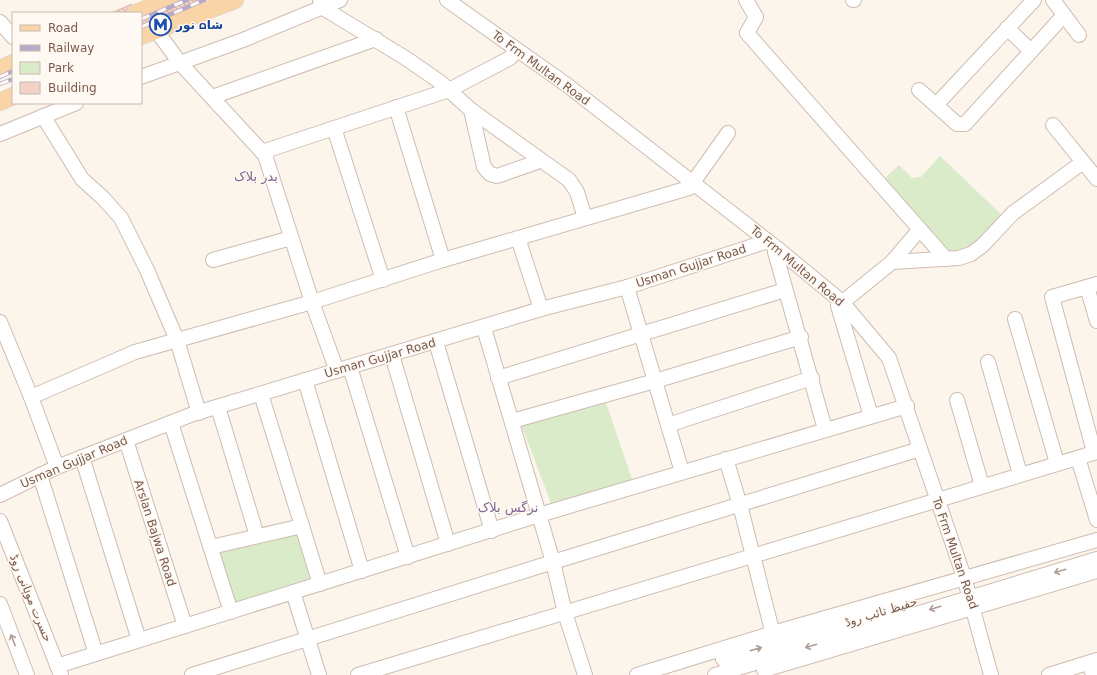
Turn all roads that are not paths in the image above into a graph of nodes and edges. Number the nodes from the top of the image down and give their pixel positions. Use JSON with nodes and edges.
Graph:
{"nodes":[{"id":1,"x":168,"y":0,"type":"edge"},
{"id":2,"x":235,"y":0,"type":"edge"},
{"id":3,"x":340,"y":0,"type":"edge"},
{"id":4,"x":447,"y":0,"type":"edge"},
{"id":5,"x":746,"y":0,"type":"edge"},
{"id":6,"x":1034,"y":0,"type":"edge"},
{"id":7,"x":1053,"y":0,"type":"edge"},
{"id":8,"x":321,"y":4,"type":"edge"},
{"id":9,"x":138,"y":12,"type":"edge"},
{"id":10,"x":1064,"y":15,"type":"junction"},
{"id":11,"x":0,"y":22,"type":"edge"},
{"id":12,"x":1007,"y":28,"type":"junction"},
{"id":13,"x":149,"y":33,"type":"edge"},
{"id":14,"x":1079,"y":34,"type":"dead end"},
{"id":15,"x":12,"y":36,"type":"edge"},
{"id":16,"x":376,"y":39,"type":"junction"},
{"id":17,"x":517,"y":50,"type":"junction"},
{"id":18,"x":1031,"y":51,"type":"junction"},
{"id":19,"x":12,"y":63,"type":"edge"},
{"id":20,"x":180,"y":63,"type":"junction"},
{"id":21,"x":0,"y":69,"type":"edge"},
{"id":22,"x":142,"y":77,"type":"edge"},
{"id":23,"x":450,"y":90,"type":"junction"},
{"id":24,"x":919,"y":90,"type":"dead end"},
{"id":25,"x":12,"y":96,"type":"edge"},
{"id":26,"x":212,"y":97,"type":"junction"},
{"id":27,"x":0,"y":102,"type":"edge"},
{"id":28,"x":73,"y":104,"type":"edge"},
{"id":29,"x":936,"y":105,"type":"junction"},
{"id":30,"x":396,"y":107,"type":"junction"},
{"id":31,"x":471,"y":110,"type":"junction"},
{"id":32,"x":43,"y":116,"type":"junction"},
{"id":33,"x":1053,"y":125,"type":"dead end"},
{"id":34,"x":334,"y":128,"type":"junction"},
{"id":35,"x":728,"y":133,"type":"dead end"},
{"id":36,"x":0,"y":134,"type":"edge"},
{"id":37,"x":262,"y":152,"type":"junction"},
{"id":38,"x":540,"y":161,"type":"junction"},
{"id":39,"x":1083,"y":162,"type":"junction"},
{"id":40,"x":1097,"y":179,"type":"edge"},
{"id":41,"x":693,"y":183,"type":"junction"},
{"id":42,"x":585,"y":218,"type":"junction"},
{"id":43,"x":920,"y":229,"type":"junction"},
{"id":44,"x":291,"y":238,"type":"junction"},
{"id":45,"x":518,"y":238,"type":"junction"},
{"id":46,"x":773,"y":245,"type":"junction"},
{"id":47,"x":946,"y":259,"type":"junction"},
{"id":48,"x":213,"y":260,"type":"dead end"},
{"id":49,"x":443,"y":260,"type":"junction"},
{"id":50,"x":892,"y":262,"type":"junction"},
{"id":51,"x":383,"y":280,"type":"junction"},
{"id":52,"x":1092,"y":285,"type":"edge"},
{"id":53,"x":627,"y":287,"type":"junction"},
{"id":54,"x":785,"y":290,"type":"junction"},
{"id":55,"x":312,"y":302,"type":"junction"},
{"id":56,"x":842,"y":302,"type":"junction"},
{"id":57,"x":541,"y":310,"type":"junction"},
{"id":58,"x":1015,"y":319,"type":"dead end"},
{"id":59,"x":1097,"y":321,"type":"edge"},
{"id":60,"x":0,"y":322,"type":"edge"},
{"id":61,"x":484,"y":328,"type":"junction"},
{"id":62,"x":641,"y":334,"type":"junction"},
{"id":63,"x":801,"y":337,"type":"junction"},
{"id":64,"x":177,"y":340,"type":"junction"},
{"id":65,"x":436,"y":342,"type":"junction"},
{"id":66,"x":392,"y":354,"type":"junction"},
{"id":67,"x":988,"y":362,"type":"dead end"},
{"id":68,"x":344,"y":369,"type":"junction"},
{"id":69,"x":498,"y":378,"type":"junction"},
{"id":70,"x":812,"y":378,"type":"junction"},
{"id":71,"x":305,"y":380,"type":"junction"},
{"id":72,"x":655,"y":381,"type":"junction"},
{"id":73,"x":262,"y":394,"type":"junction"},
{"id":74,"x":32,"y":397,"type":"junction"},
{"id":75,"x":957,"y":400,"type":"dead end"},
{"id":76,"x":907,"y":406,"type":"junction"},
{"id":77,"x":218,"y":407,"type":"junction"},
{"id":78,"x":199,"y":413,"type":"junction"},
{"id":79,"x":871,"y":416,"type":"junction"},
{"id":80,"x":512,"y":421,"type":"junction"},
{"id":81,"x":171,"y":423,"type":"junction"},
{"id":82,"x":668,"y":425,"type":"junction"},
{"id":83,"x":825,"y":429,"type":"junction"},
{"id":84,"x":126,"y":440,"type":"junction"},
{"id":85,"x":920,"y":449,"type":"junction"},
{"id":86,"x":1096,"y":452,"type":"edge"},
{"id":87,"x":82,"y":457,"type":"junction"},
{"id":88,"x":1078,"y":458,"type":"junction"},
{"id":89,"x":726,"y":459,"type":"junction"},
{"id":90,"x":1057,"y":463,"type":"junction"},
{"id":91,"x":57,"y":467,"type":"junction"},
{"id":92,"x":682,"y":472,"type":"junction"},
{"id":93,"x":1020,"y":474,"type":"junction"},
{"id":94,"x":40,"y":475,"type":"junction"},
{"id":95,"x":982,"y":486,"type":"junction"},
{"id":96,"x":0,"y":495,"type":"edge"},
{"id":97,"x":937,"y":499,"type":"junction"},
{"id":98,"x":740,"y":505,"type":"junction"},
{"id":99,"x":539,"y":515,"type":"junction"},
{"id":100,"x":1097,"y":520,"type":"edge"},
{"id":101,"x":0,"y":521,"type":"edge"},
{"id":102,"x":302,"y":526,"type":"junction"},
{"id":103,"x":492,"y":530,"type":"junction"},
{"id":104,"x":256,"y":536,"type":"junction"},
{"id":105,"x":1097,"y":540,"type":"edge"},
{"id":106,"x":448,"y":544,"type":"junction"},
{"id":107,"x":211,"y":547,"type":"junction"},
{"id":108,"x":1097,"y":547,"type":"edge"},
{"id":109,"x":752,"y":555,"type":"junction"},
{"id":110,"x":408,"y":557,"type":"junction"},
{"id":111,"x":1097,"y":559,"type":"edge"},
{"id":112,"x":553,"y":562,"type":"junction"},
{"id":113,"x":362,"y":571,"type":"junction"},
{"id":114,"x":1097,"y":572,"type":"edge"},
{"id":115,"x":320,"y":584,"type":"junction"},
{"id":116,"x":293,"y":592,"type":"junction"},
{"id":117,"x":969,"y":592,"type":"junction"},
{"id":118,"x":0,"y":604,"type":"edge"},
{"id":119,"x":232,"y":612,"type":"junction"},
{"id":120,"x":565,"y":613,"type":"junction"},
{"id":121,"x":185,"y":626,"type":"junction"},
{"id":122,"x":775,"y":638,"type":"junction"},
{"id":123,"x":307,"y":639,"type":"junction"},
{"id":124,"x":139,"y":640,"type":"junction"},
{"id":125,"x":96,"y":654,"type":"junction"},
{"id":126,"x":1093,"y":666,"type":"edge"},
{"id":127,"x":59,"y":670,"type":"edge"},
{"id":128,"x":27,"y":675,"type":"edge"},
{"id":129,"x":192,"y":675,"type":"edge"},
{"id":130,"x":319,"y":675,"type":"edge"},
{"id":131,"x":358,"y":675,"type":"edge"},
{"id":132,"x":585,"y":675,"type":"edge"},
{"id":133,"x":637,"y":675,"type":"edge"},
{"id":134,"x":665,"y":675,"type":"edge"},
{"id":135,"x":715,"y":675,"type":"edge"},
{"id":136,"x":747,"y":675,"type":"edge"},
{"id":137,"x":992,"y":675,"type":"edge"},
{"id":138,"x":1050,"y":675,"type":"edge"}],
"edges":[{"from":1,"to":9,"type":"main road"},
{"from":2,"to":13,"type":"main road"},
{"from":3,"to":8,"type":"street"},
{"from":4,"to":17,"type":"street","name":"To Frm Multan Road"},
{"from":5,"to":43,"type":"street"},
{"from":6,"to":12,"type":"street"},
{"from":7,"to":10,"type":"street"},
{"from":8,"to":16,"type":"street"},
{"from":8,"to":20,"type":"street"},
{"from":10,"to":14,"type":"street"},
{"from":10,"to":18,"type":"street"},
{"from":11,"to":15,"type":"street"},
{"from":12,"to":18,"type":"street"},
{"from":12,"to":29,"type":"street"},
{"from":13,"to":20,"type":"street"},
{"from":16,"to":23,"type":"street"},
{"from":16,"to":26,"type":"street"},
{"from":17,"to":23,"type":"street"},
{"from":17,"to":41,"type":"street","name":"To Frm Multan Road"},
{"from":18,"to":29,"type":"street"},
{"from":19,"to":21,"type":"main road"},
{"from":20,"to":22,"type":"street"},
{"from":20,"to":26,"type":"street"},
{"from":23,"to":30,"type":"street"},
{"from":23,"to":31,"type":"street"},
{"from":24,"to":29,"type":"street"},
{"from":25,"to":27,"type":"main road"},
{"from":26,"to":37,"type":"street"},
{"from":28,"to":32,"type":"street"},
{"from":30,"to":34,"type":"street"},
{"from":30,"to":49,"type":"street"},
{"from":31,"to":38,"type":"street"},
{"from":31,"to":38,"type":"street"},
{"from":32,"to":36,"type":"street"},
{"from":32,"to":64,"type":"street"},
{"from":33,"to":39,"type":"street"},
{"from":34,"to":37,"type":"street"},
{"from":34,"to":51,"type":"street"},
{"from":35,"to":41,"type":"street"},
{"from":37,"to":44,"type":"street"},
{"from":38,"to":42,"type":"street"},
{"from":39,"to":40,"type":"street"},
{"from":39,"to":47,"type":"street"},
{"from":41,"to":42,"type":"street"},
{"from":41,"to":46,"type":"street","name":"To Frm Multan Road"},
{"from":42,"to":45,"type":"street"},
{"from":43,"to":47,"type":"street"},
{"from":43,"to":50,"type":"street"},
{"from":44,"to":48,"type":"street"},
{"from":44,"to":55,"type":"street"},
{"from":45,"to":49,"type":"street"},
{"from":45,"to":57,"type":"street"},
{"from":46,"to":53,"type":"street","name":"Usman Gujjar Road"},
{"from":46,"to":54,"type":"street"},
{"from":46,"to":56,"type":"street","name":"To Frm Multan Road"},
{"from":47,"to":50,"type":"street"},
{"from":49,"to":51,"type":"street"},
{"from":50,"to":56,"type":"street"},
{"from":51,"to":55,"type":"street"},
{"from":52,"to":59,"type":"street"},
{"from":52,"to":86,"type":"street"},
{"from":53,"to":57,"type":"street","name":"Usman Gujjar Road"},
{"from":53,"to":62,"type":"street"},
{"from":54,"to":62,"type":"street"},
{"from":54,"to":63,"type":"street"},
{"from":55,"to":64,"type":"street"},
{"from":55,"to":68,"type":"street"},
{"from":56,"to":76,"type":"street","name":"To Frm Multan Road"},
{"from":56,"to":79,"type":"street"},
{"from":57,"to":61,"type":"street","name":"Usman Gujjar Road"},
{"from":58,"to":90,"type":"street"},
{"from":60,"to":74,"type":"street"},
{"from":61,"to":65,"type":"street","name":"Usman Gujjar Road"},
{"from":61,"to":69,"type":"street"},
{"from":62,"to":69,"type":"street"},
{"from":62,"to":72,"type":"street"},
{"from":63,"to":70,"type":"street"},
{"from":63,"to":72,"type":"street"},
{"from":64,"to":74,"type":"street"},
{"from":64,"to":78,"type":"street"},
{"from":65,"to":66,"type":"street","name":"Usman Gujjar Road"},
{"from":65,"to":103,"type":"street"},
{"from":66,"to":68,"type":"street","name":"Usman Gujjar Road"},
{"from":66,"to":106,"type":"street"},
{"from":67,"to":93,"type":"street"},
{"from":68,"to":71,"type":"street","name":"Usman Gujjar Road"},
{"from":68,"to":110,"type":"street"},
{"from":69,"to":80,"type":"street"},
{"from":70,"to":82,"type":"street"},
{"from":70,"to":83,"type":"street"},
{"from":71,"to":73,"type":"street","name":"Usman Gujjar Road"},
{"from":71,"to":113,"type":"street"},
{"from":72,"to":80,"type":"street"},
{"from":72,"to":82,"type":"street"},
{"from":73,"to":77,"type":"street","name":"Usman Gujjar Road"},
{"from":73,"to":102,"type":"street"},
{"from":74,"to":91,"type":"street"},
{"from":75,"to":95,"type":"street"},
{"from":76,"to":79,"type":"street"},
{"from":76,"to":85,"type":"street","name":"To Frm Multan Road"},
{"from":77,"to":78,"type":"street","name":"Usman Gujjar Road"},
{"from":77,"to":104,"type":"street"},
{"from":78,"to":81,"type":"street","name":"Usman Gujjar Road"},
{"from":79,"to":83,"type":"street"},
{"from":80,"to":99,"type":"street"},
{"from":81,"to":84,"type":"street","name":"Usman Gujjar Road"},
{"from":81,"to":107,"type":"street"},
{"from":82,"to":92,"type":"street"},
{"from":83,"to":89,"type":"street"},
{"from":84,"to":87,"type":"street","name":"Usman Gujjar Road"},
{"from":84,"to":121,"type":"street","name":"Arslan Bajwa Road"},
{"from":85,"to":97,"type":"street","name":"To Frm Multan Road"},
{"from":85,"to":98,"type":"street"},
{"from":86,"to":88,"type":"street"},
{"from":87,"to":91,"type":"street","name":"Usman Gujjar Road"},
{"from":87,"to":124,"type":"street"},
{"from":88,"to":90,"type":"street"},
{"from":88,"to":100,"type":"street"},
{"from":89,"to":92,"type":"street"},
{"from":89,"to":98,"type":"street"},
{"from":90,"to":93,"type":"street"},
{"from":91,"to":94,"type":"street","name":"Usman Gujjar Road"},
{"from":92,"to":99,"type":"street"},
{"from":93,"to":95,"type":"street"},
{"from":94,"to":96,"type":"street","name":"Usman Gujjar Road"},
{"from":94,"to":125,"type":"street"},
{"from":95,"to":97,"type":"street"},
{"from":97,"to":109,"type":"street"},
{"from":97,"to":117,"type":"street","name":"To Frm Multan Road"},
{"from":98,"to":109,"type":"street"},
{"from":98,"to":112,"type":"street"},
{"from":99,"to":103,"type":"street"},
{"from":99,"to":112,"type":"street"},
{"from":101,"to":127,"type":"street","name":"حسرت موہانی روڈ"},
{"from":102,"to":104,"type":"street"},
{"from":102,"to":115,"type":"street"},
{"from":103,"to":106,"type":"street"},
{"from":104,"to":107,"type":"street"},
{"from":105,"to":117,"type":"street"},
{"from":106,"to":110,"type":"street"},
{"from":107,"to":119,"type":"street"},
{"from":108,"to":117,"type":"street","name":"حفیظ تائب روڈ"},
{"from":109,"to":120,"type":"street"},
{"from":109,"to":122,"type":"street"},
{"from":110,"to":113,"type":"street"},
{"from":111,"to":117,"type":"street","name":"حفیظ تائب روڈ","one_way":true},
{"from":112,"to":120,"type":"street"},
{"from":112,"to":123,"type":"street"},
{"from":113,"to":115,"type":"street"},
{"from":114,"to":117,"type":"street"},
{"from":115,"to":116,"type":"street"},
{"from":116,"to":119,"type":"street"},
{"from":116,"to":123,"type":"street"},
{"from":117,"to":122,"type":"street","name":"حفیظ تائب روڈ"},
{"from":117,"to":135,"type":"street","name":"حفیظ تائب روڈ","one_way":true},
{"from":117,"to":136,"type":"street"},
{"from":117,"to":137,"type":"street","name":"To Frm Multan Road"},
{"from":128,"to":118,"type":"street","one_way":true},
{"from":119,"to":121,"type":"street"},
{"from":120,"to":131,"type":"street"},
{"from":120,"to":132,"type":"street"},
{"from":121,"to":124,"type":"street"},
{"from":122,"to":133,"type":"street"},
{"from":134,"to":122,"type":"street","name":"حفیظ تائب روڈ","one_way":true},
{"from":123,"to":129,"type":"street"},
{"from":123,"to":130,"type":"street"},
{"from":124,"to":125,"type":"street"},
{"from":125,"to":127,"type":"street"},
{"from":126,"to":138,"type":"street"}]}
